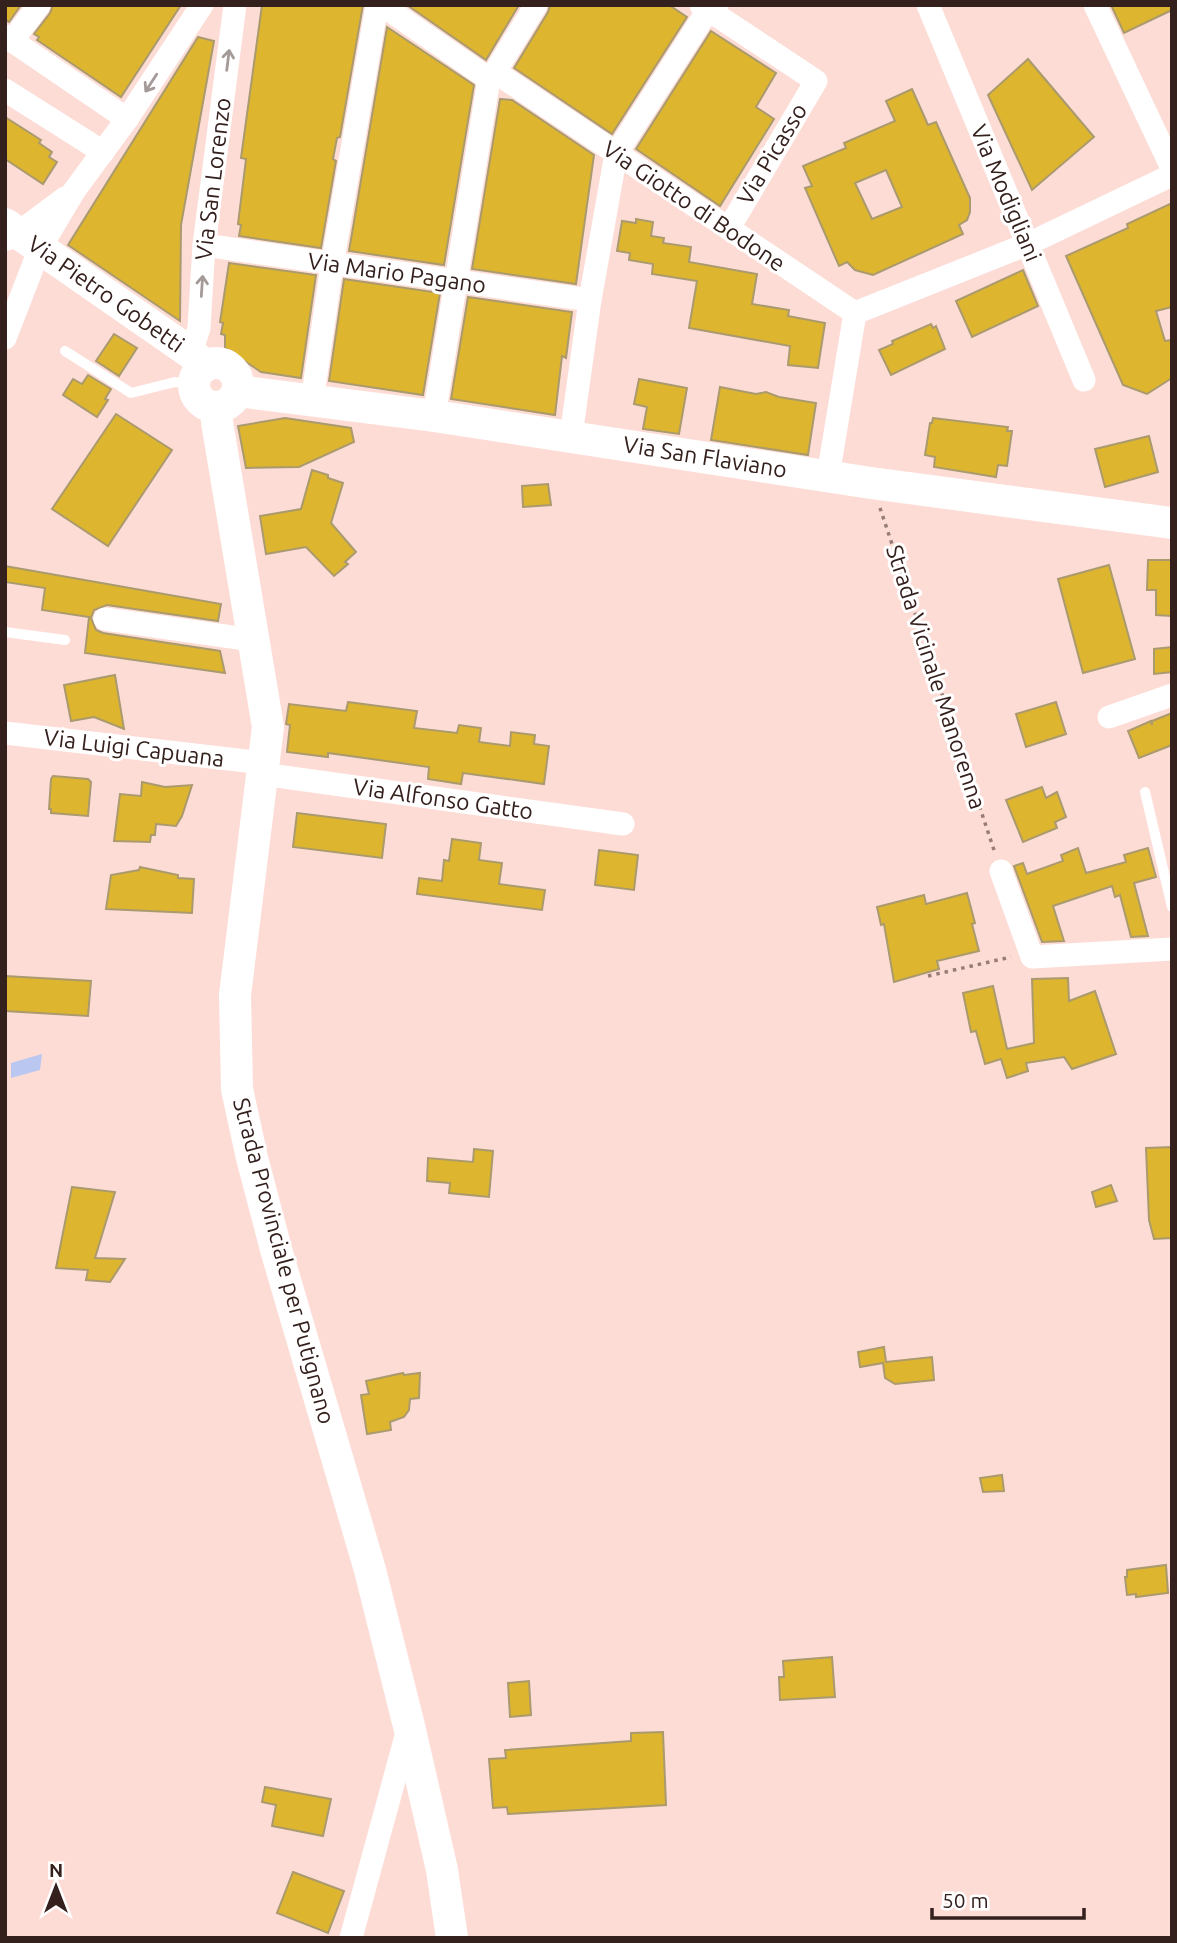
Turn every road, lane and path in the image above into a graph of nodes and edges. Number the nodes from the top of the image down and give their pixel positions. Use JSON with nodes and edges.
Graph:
{"nodes":[{"id":1,"x":38,"y":5,"type":"edge"},
{"id":2,"x":202,"y":5,"type":"edge"},
{"id":3,"x":235,"y":5,"type":"edge"},
{"id":4,"x":380,"y":5,"type":"edge"},
{"id":5,"x":536,"y":5,"type":"edge"},
{"id":6,"x":928,"y":5,"type":"edge"},
{"id":7,"x":1095,"y":5,"type":"edge"},
{"id":8,"x":709,"y":7,"type":"edge"},
{"id":9,"x":9,"y":38,"type":"edge"},
{"id":10,"x":492,"y":76,"type":"junction"},
{"id":11,"x":5,"y":90,"type":"edge"},
{"id":12,"x":127,"y":119,"type":"junction"},
{"id":13,"x":103,"y":152,"type":"junction"},
{"id":14,"x":616,"y":154,"type":"junction"},
{"id":15,"x":1172,"y":168,"type":"edge"},
{"id":16,"x":1172,"y":175,"type":"edge"},
{"id":17,"x":729,"y":228,"type":"junction"},
{"id":18,"x":17,"y":237,"type":"edge"},
{"id":19,"x":1028,"y":244,"type":"junction"},
{"id":20,"x":204,"y":245,"type":"junction"},
{"id":21,"x":332,"y":264,"type":"junction"},
{"id":22,"x":456,"y":282,"type":"junction"},
{"id":23,"x":590,"y":300,"type":"junction"},
{"id":24,"x":855,"y":313,"type":"junction"},
{"id":25,"x":5,"y":338,"type":"edge"},
{"id":26,"x":65,"y":351,"type":"dead end"},
{"id":27,"x":209,"y":380,"type":"junction"},
{"id":28,"x":1084,"y":380,"type":"dead end"},
{"id":29,"x":312,"y":401,"type":"junction"},
{"id":30,"x":434,"y":416,"type":"junction"},
{"id":31,"x":571,"y":436,"type":"junction"},
{"id":32,"x":828,"y":476,"type":"junction"},
{"id":33,"x":872,"y":483,"type":"junction"},
{"id":34,"x":1172,"y":523,"type":"edge"},
{"id":35,"x":105,"y":619,"type":"dead end"},
{"id":36,"x":5,"y":632,"type":"edge"},
{"id":37,"x":65,"y":640,"type":"dead end"},
{"id":38,"x":253,"y":640,"type":"junction"},
{"id":39,"x":1172,"y":695,"type":"edge"},
{"id":40,"x":1109,"y":718,"type":"dead end"},
{"id":41,"x":5,"y":733,"type":"edge"},
{"id":42,"x":262,"y":769,"type":"junction"},
{"id":43,"x":1145,"y":792,"type":"dead end"},
{"id":44,"x":623,"y":824,"type":"dead end"},
{"id":45,"x":1001,"y":871,"type":"joint"},
{"id":46,"x":1172,"y":907,"type":"edge"},
{"id":47,"x":1172,"y":949,"type":"edge"},
{"id":48,"x":1032,"y":957,"type":"junction"},
{"id":49,"x":928,"y":976,"type":"dead end"},
{"id":50,"x":409,"y":1726,"type":"junction"},
{"id":51,"x":351,"y":1938,"type":"edge"},
{"id":52,"x":452,"y":1938,"type":"edge"}],
"edges":[{"from":1,"to":9,"type":"street"},
{"from":2,"to":12,"type":"street","one_way":true},
{"from":20,"to":3,"type":"street","name":"Via San Lorenzo","one_way":true},
{"from":4,"to":10,"type":"street","name":"Via Giotto di Bodone"},
{"from":4,"to":21,"type":"street"},
{"from":5,"to":10,"type":"street"},
{"from":6,"to":19,"type":"street","name":"Via Modigliani"},
{"from":7,"to":15,"type":"street"},
{"from":8,"to":14,"type":"street"},
{"from":8,"to":17,"type":"street","name":"Via Picasso"},
{"from":9,"to":12,"type":"street"},
{"from":10,"to":14,"type":"street","name":"Via Giotto di Bodone"},
{"from":10,"to":22,"type":"street"},
{"from":11,"to":13,"type":"street"},
{"from":12,"to":13,"type":"street"},
{"from":13,"to":18,"type":"street"},
{"from":14,"to":17,"type":"street","name":"Via Giotto di Bodone"},
{"from":14,"to":23,"type":"street"},
{"from":16,"to":19,"type":"street"},
{"from":17,"to":24,"type":"street","name":"Via Giotto di Bodone"},
{"from":18,"to":25,"type":"street"},
{"from":18,"to":27,"type":"street","name":"Via Pietro Gobetti"},
{"from":19,"to":24,"type":"street"},
{"from":19,"to":28,"type":"street","name":"Via Modigliani"},
{"from":20,"to":21,"type":"street","name":"Via Mario Pagano"},
{"from":27,"to":20,"type":"street","name":"Via San Lorenzo","one_way":true},
{"from":21,"to":22,"type":"street","name":"Via Mario Pagano"},
{"from":21,"to":29,"type":"street"},
{"from":22,"to":23,"type":"street","name":"Via Mario Pagano"},
{"from":22,"to":30,"type":"street"},
{"from":23,"to":31,"type":"street"},
{"from":24,"to":32,"type":"street"},
{"from":26,"to":27,"type":"lane"},
{"from":27,"to":29,"type":"street","name":"Via San Flaviano"},
{"from":27,"to":38,"type":"street","name":"Strada Provinciale per Putignano"},
{"from":29,"to":30,"type":"street","name":"Via San Flaviano"},
{"from":30,"to":31,"type":"street","name":"Via San Flaviano"},
{"from":31,"to":32,"type":"street","name":"Via San Flaviano"},
{"from":32,"to":33,"type":"street","name":"Via San Flaviano"},
{"from":33,"to":34,"type":"street","name":"Via San Flaviano"},
{"from":33,"to":45,"type":"path","name":"Strada Vicinale Manorenna"},
{"from":35,"to":38,"type":"street"},
{"from":36,"to":37,"type":"lane"},
{"from":38,"to":42,"type":"street","name":"Strada Provinciale per Putignano"},
{"from":39,"to":40,"type":"street"},
{"from":41,"to":42,"type":"street","name":"Via Luigi Capuana"},
{"from":42,"to":44,"type":"street","name":"Via Alfonso Gatto"},
{"from":42,"to":50,"type":"street","name":"Strada Provinciale per Putignano"},
{"from":43,"to":46,"type":"lane"},
{"from":45,"to":48,"type":"street"},
{"from":47,"to":48,"type":"street"},
{"from":48,"to":49,"type":"path"},
{"from":50,"to":51,"type":"street"},
{"from":50,"to":52,"type":"street","name":"Strada Provinciale per Putignano"}]}
